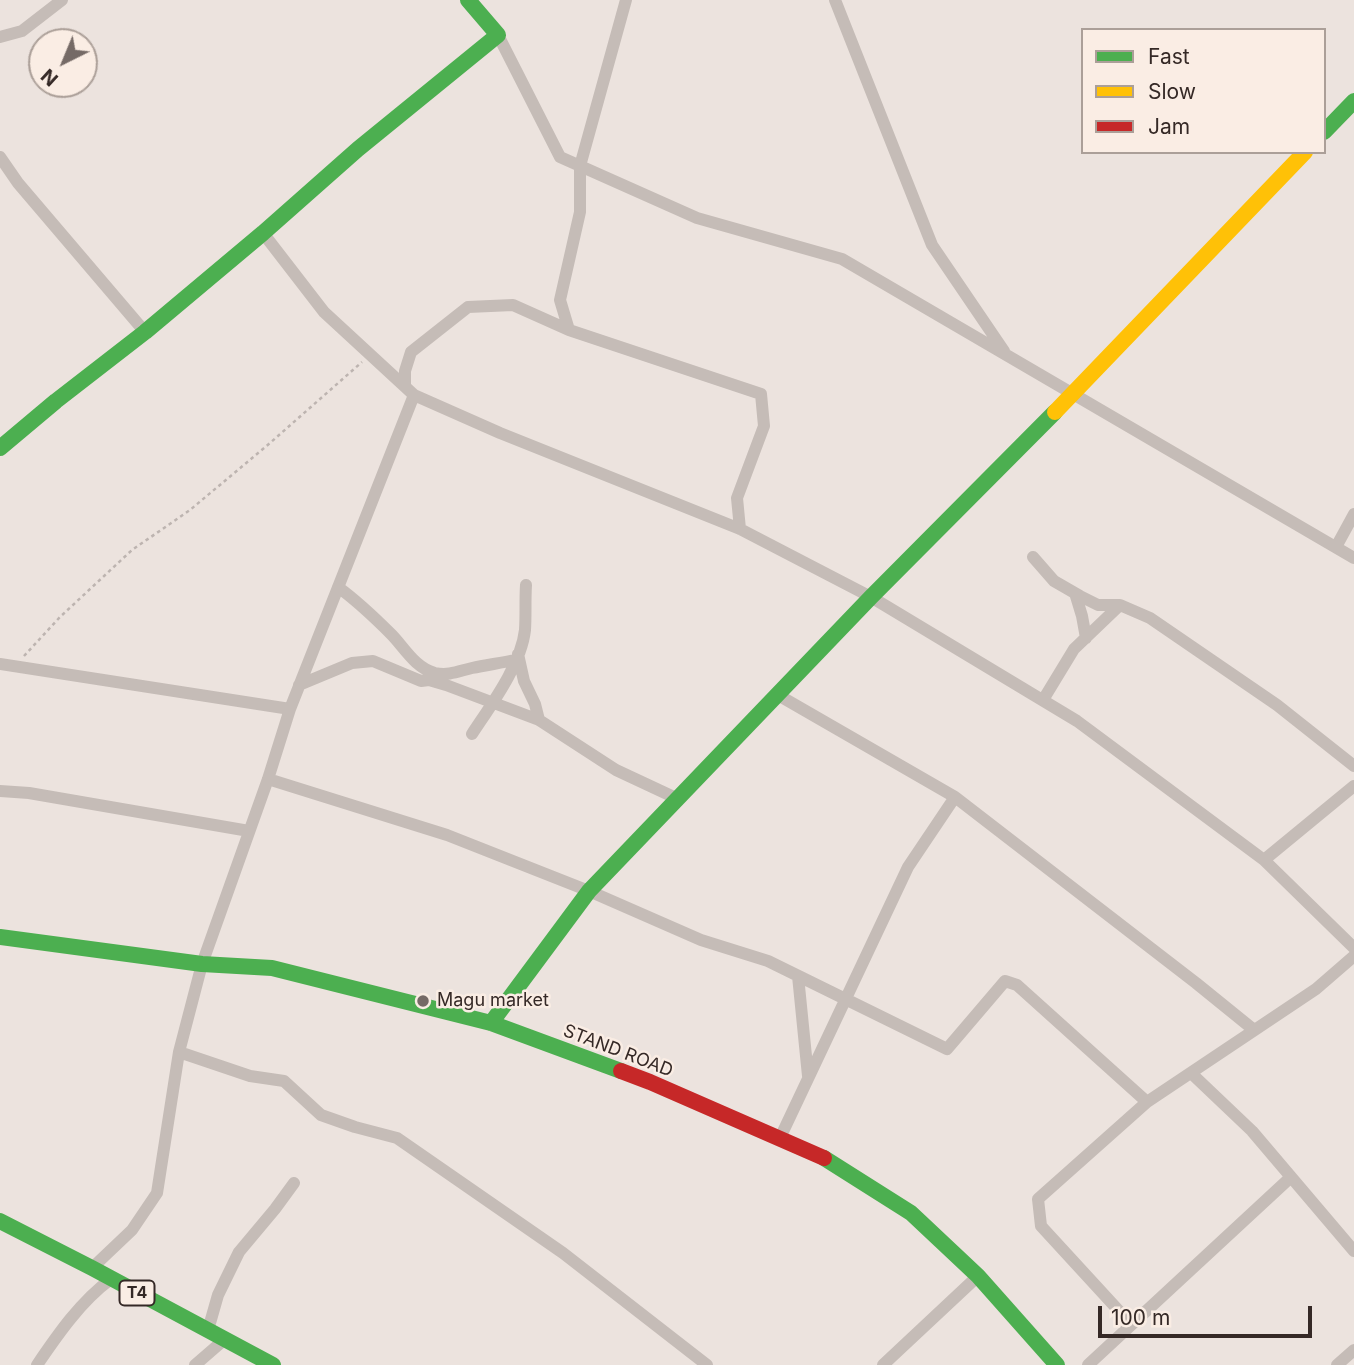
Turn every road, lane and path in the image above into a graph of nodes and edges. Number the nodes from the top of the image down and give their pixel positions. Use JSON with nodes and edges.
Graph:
{"nodes":[{"id":1,"x":62,"y":0,"type":"edge"},
{"id":2,"x":468,"y":0,"type":"edge"},
{"id":3,"x":626,"y":0,"type":"edge"},
{"id":4,"x":835,"y":0,"type":"edge"},
{"id":5,"x":498,"y":35,"type":"junction"},
{"id":6,"x":0,"y":37,"type":"edge"},
{"id":7,"x":1354,"y":101,"type":"edge"},
{"id":8,"x":1326,"y":130,"type":"edge"},
{"id":9,"x":1303,"y":154,"type":"edge"},
{"id":10,"x":0,"y":157,"type":"edge"},
{"id":11,"x":580,"y":166,"type":"junction"},
{"id":12,"x":263,"y":233,"type":"junction"},
{"id":13,"x":569,"y":330,"type":"junction"},
{"id":14,"x":145,"y":332,"type":"junction"},
{"id":15,"x":370,"y":354,"type":"junction"},
{"id":16,"x":1007,"y":356,"type":"junction"},
{"id":17,"x":410,"y":390,"type":"junction"},
{"id":18,"x":1073,"y":394,"type":"junction"},
{"id":19,"x":0,"y":448,"type":"edge"},
{"id":20,"x":1354,"y":514,"type":"edge"},
{"id":21,"x":740,"y":529,"type":"junction"},
{"id":22,"x":1336,"y":547,"type":"junction"},
{"id":23,"x":1033,"y":557,"type":"dead end"},
{"id":24,"x":1354,"y":558,"type":"edge"},
{"id":25,"x":526,"y":585,"type":"dead end"},
{"id":26,"x":338,"y":587,"type":"junction"},
{"id":27,"x":1075,"y":593,"type":"junction"},
{"id":28,"x":871,"y":597,"type":"junction"},
{"id":29,"x":1119,"y":605,"type":"junction"},
{"id":30,"x":1086,"y":638,"type":"junction"},
{"id":31,"x":517,"y":657,"type":"junction"},
{"id":32,"x":0,"y":664,"type":"edge"},
{"id":33,"x":15,"y":666,"type":"junction"},
{"id":34,"x":299,"y":685,"type":"junction"},
{"id":35,"x":778,"y":695,"type":"junction"},
{"id":36,"x":1043,"y":700,"type":"junction"},
{"id":37,"x":494,"y":702,"type":"junction"},
{"id":38,"x":290,"y":709,"type":"junction"},
{"id":39,"x":539,"y":719,"type":"junction"},
{"id":40,"x":472,"y":734,"type":"dead end"},
{"id":41,"x":1354,"y":766,"type":"edge"},
{"id":42,"x":268,"y":779,"type":"junction"},
{"id":43,"x":1354,"y":786,"type":"edge"},
{"id":44,"x":0,"y":791,"type":"edge"},
{"id":45,"x":955,"y":797,"type":"junction"},
{"id":46,"x":678,"y":799,"type":"junction"},
{"id":47,"x":249,"y":831,"type":"junction"},
{"id":48,"x":1264,"y":860,"type":"junction"},
{"id":49,"x":589,"y":891,"type":"junction"},
{"id":50,"x":0,"y":937,"type":"edge"},
{"id":51,"x":1354,"y":948,"type":"edge"},
{"id":52,"x":1354,"y":956,"type":"edge"},
{"id":53,"x":202,"y":964,"type":"junction"},
{"id":54,"x":798,"y":976,"type":"junction"},
{"id":55,"x":844,"y":1000,"type":"junction"},
{"id":56,"x":491,"y":1023,"type":"junction"},
{"id":57,"x":1254,"y":1030,"type":"junction"},
{"id":58,"x":179,"y":1052,"type":"junction"},
{"id":59,"x":1191,"y":1073,"type":"junction"},
{"id":60,"x":808,"y":1077,"type":"junction"},
{"id":61,"x":1146,"y":1102,"type":"junction"},
{"id":62,"x":780,"y":1138,"type":"junction"},
{"id":63,"x":1291,"y":1177,"type":"junction"},
{"id":64,"x":294,"y":1183,"type":"dead end"},
{"id":65,"x":0,"y":1221,"type":"edge"},
{"id":66,"x":1354,"y":1251,"type":"edge"},
{"id":67,"x":92,"y":1268,"type":"junction"},
{"id":68,"x":978,"y":1276,"type":"junction"},
{"id":69,"x":111,"y":1279,"type":"junction"},
{"id":70,"x":1131,"y":1324,"type":"junction"},
{"id":71,"x":208,"y":1330,"type":"junction"},
{"id":72,"x":225,"y":1339,"type":"junction"},
{"id":73,"x":1354,"y":1350,"type":"edge"},
{"id":74,"x":1339,"y":1364,"type":"edge"},
{"id":75,"x":37,"y":1365,"type":"edge"},
{"id":76,"x":195,"y":1365,"type":"edge"},
{"id":77,"x":273,"y":1365,"type":"edge"},
{"id":78,"x":707,"y":1365,"type":"edge"},
{"id":79,"x":883,"y":1365,"type":"edge"},
{"id":80,"x":1057,"y":1365,"type":"edge"},
{"id":81,"x":1088,"y":1365,"type":"edge"}],
"edges":[{"from":1,"to":6,"type":"street"},
{"from":2,"to":5,"type":"main road"},
{"from":3,"to":11,"type":"street"},
{"from":4,"to":16,"type":"street"},
{"from":5,"to":11,"type":"street"},
{"from":5,"to":12,"type":"main road"},
{"from":7,"to":8,"type":"main road"},
{"from":9,"to":18,"type":"main road"},
{"from":10,"to":14,"type":"street"},
{"from":11,"to":13,"type":"street"},
{"from":11,"to":16,"type":"street"},
{"from":12,"to":14,"type":"main road"},
{"from":12,"to":15,"type":"street"},
{"from":13,"to":17,"type":"street"},
{"from":13,"to":21,"type":"street"},
{"from":14,"to":19,"type":"main road"},
{"from":15,"to":17,"type":"street"},
{"from":15,"to":33,"type":"path"},
{"from":16,"to":18,"type":"street"},
{"from":17,"to":21,"type":"street"},
{"from":17,"to":26,"type":"street"},
{"from":18,"to":22,"type":"street"},
{"from":18,"to":28,"type":"main road"},
{"from":20,"to":22,"type":"street"},
{"from":21,"to":28,"type":"street"},
{"from":22,"to":24,"type":"street"},
{"from":23,"to":27,"type":"street"},
{"from":25,"to":31,"type":"street"},
{"from":26,"to":31,"type":"street"},
{"from":26,"to":34,"type":"street"},
{"from":27,"to":29,"type":"street"},
{"from":27,"to":30,"type":"street"},
{"from":28,"to":35,"type":"main road"},
{"from":28,"to":36,"type":"street"},
{"from":29,"to":30,"type":"street"},
{"from":29,"to":41,"type":"street"},
{"from":30,"to":36,"type":"street"},
{"from":31,"to":37,"type":"street"},
{"from":31,"to":39,"type":"street"},
{"from":32,"to":33,"type":"street"},
{"from":33,"to":38,"type":"street"},
{"from":34,"to":37,"type":"street"},
{"from":34,"to":38,"type":"street"},
{"from":35,"to":45,"type":"street"},
{"from":35,"to":46,"type":"main road"},
{"from":36,"to":48,"type":"street"},
{"from":37,"to":39,"type":"street"},
{"from":37,"to":40,"type":"street"},
{"from":38,"to":42,"type":"street"},
{"from":39,"to":46,"type":"street"},
{"from":42,"to":47,"type":"street"},
{"from":42,"to":49,"type":"street"},
{"from":43,"to":48,"type":"street"},
{"from":44,"to":47,"type":"street"},
{"from":45,"to":55,"type":"street"},
{"from":45,"to":57,"type":"street"},
{"from":46,"to":49,"type":"main road"},
{"from":47,"to":53,"type":"street"},
{"from":48,"to":51,"type":"street"},
{"from":49,"to":54,"type":"street"},
{"from":49,"to":56,"type":"main road"},
{"from":50,"to":53,"type":"main road","name":"STAND ROAD"},
{"from":52,"to":57,"type":"street"},
{"from":53,"to":56,"type":"main road","name":"STAND ROAD"},
{"from":53,"to":58,"type":"street"},
{"from":54,"to":55,"type":"street"},
{"from":54,"to":60,"type":"street"},
{"from":55,"to":60,"type":"street"},
{"from":55,"to":61,"type":"street"},
{"from":56,"to":62,"type":"main road","name":"STAND ROAD"},
{"from":57,"to":59,"type":"street"},
{"from":58,"to":67,"type":"street"},
{"from":58,"to":78,"type":"street"},
{"from":59,"to":61,"type":"street"},
{"from":59,"to":63,"type":"street"},
{"from":60,"to":62,"type":"street"},
{"from":61,"to":70,"type":"street"},
{"from":62,"to":68,"type":"main road","name":"STAND ROAD"},
{"from":63,"to":66,"type":"street"},
{"from":63,"to":70,"type":"street"},
{"from":64,"to":71,"type":"street"},
{"from":65,"to":67,"type":"main road","number":"T4"},
{"from":67,"to":69,"type":"main road","number":"T4"},
{"from":68,"to":79,"type":"street"},
{"from":68,"to":80,"type":"main road","name":"STAND ROAD"},
{"from":69,"to":71,"type":"main road","number":"T4"},
{"from":69,"to":75,"type":"street"},
{"from":70,"to":81,"type":"street"},
{"from":71,"to":72,"type":"main road","number":"T4"},
{"from":72,"to":76,"type":"street"},
{"from":72,"to":77,"type":"main road","number":"T4"},
{"from":73,"to":74,"type":"street"}]}
